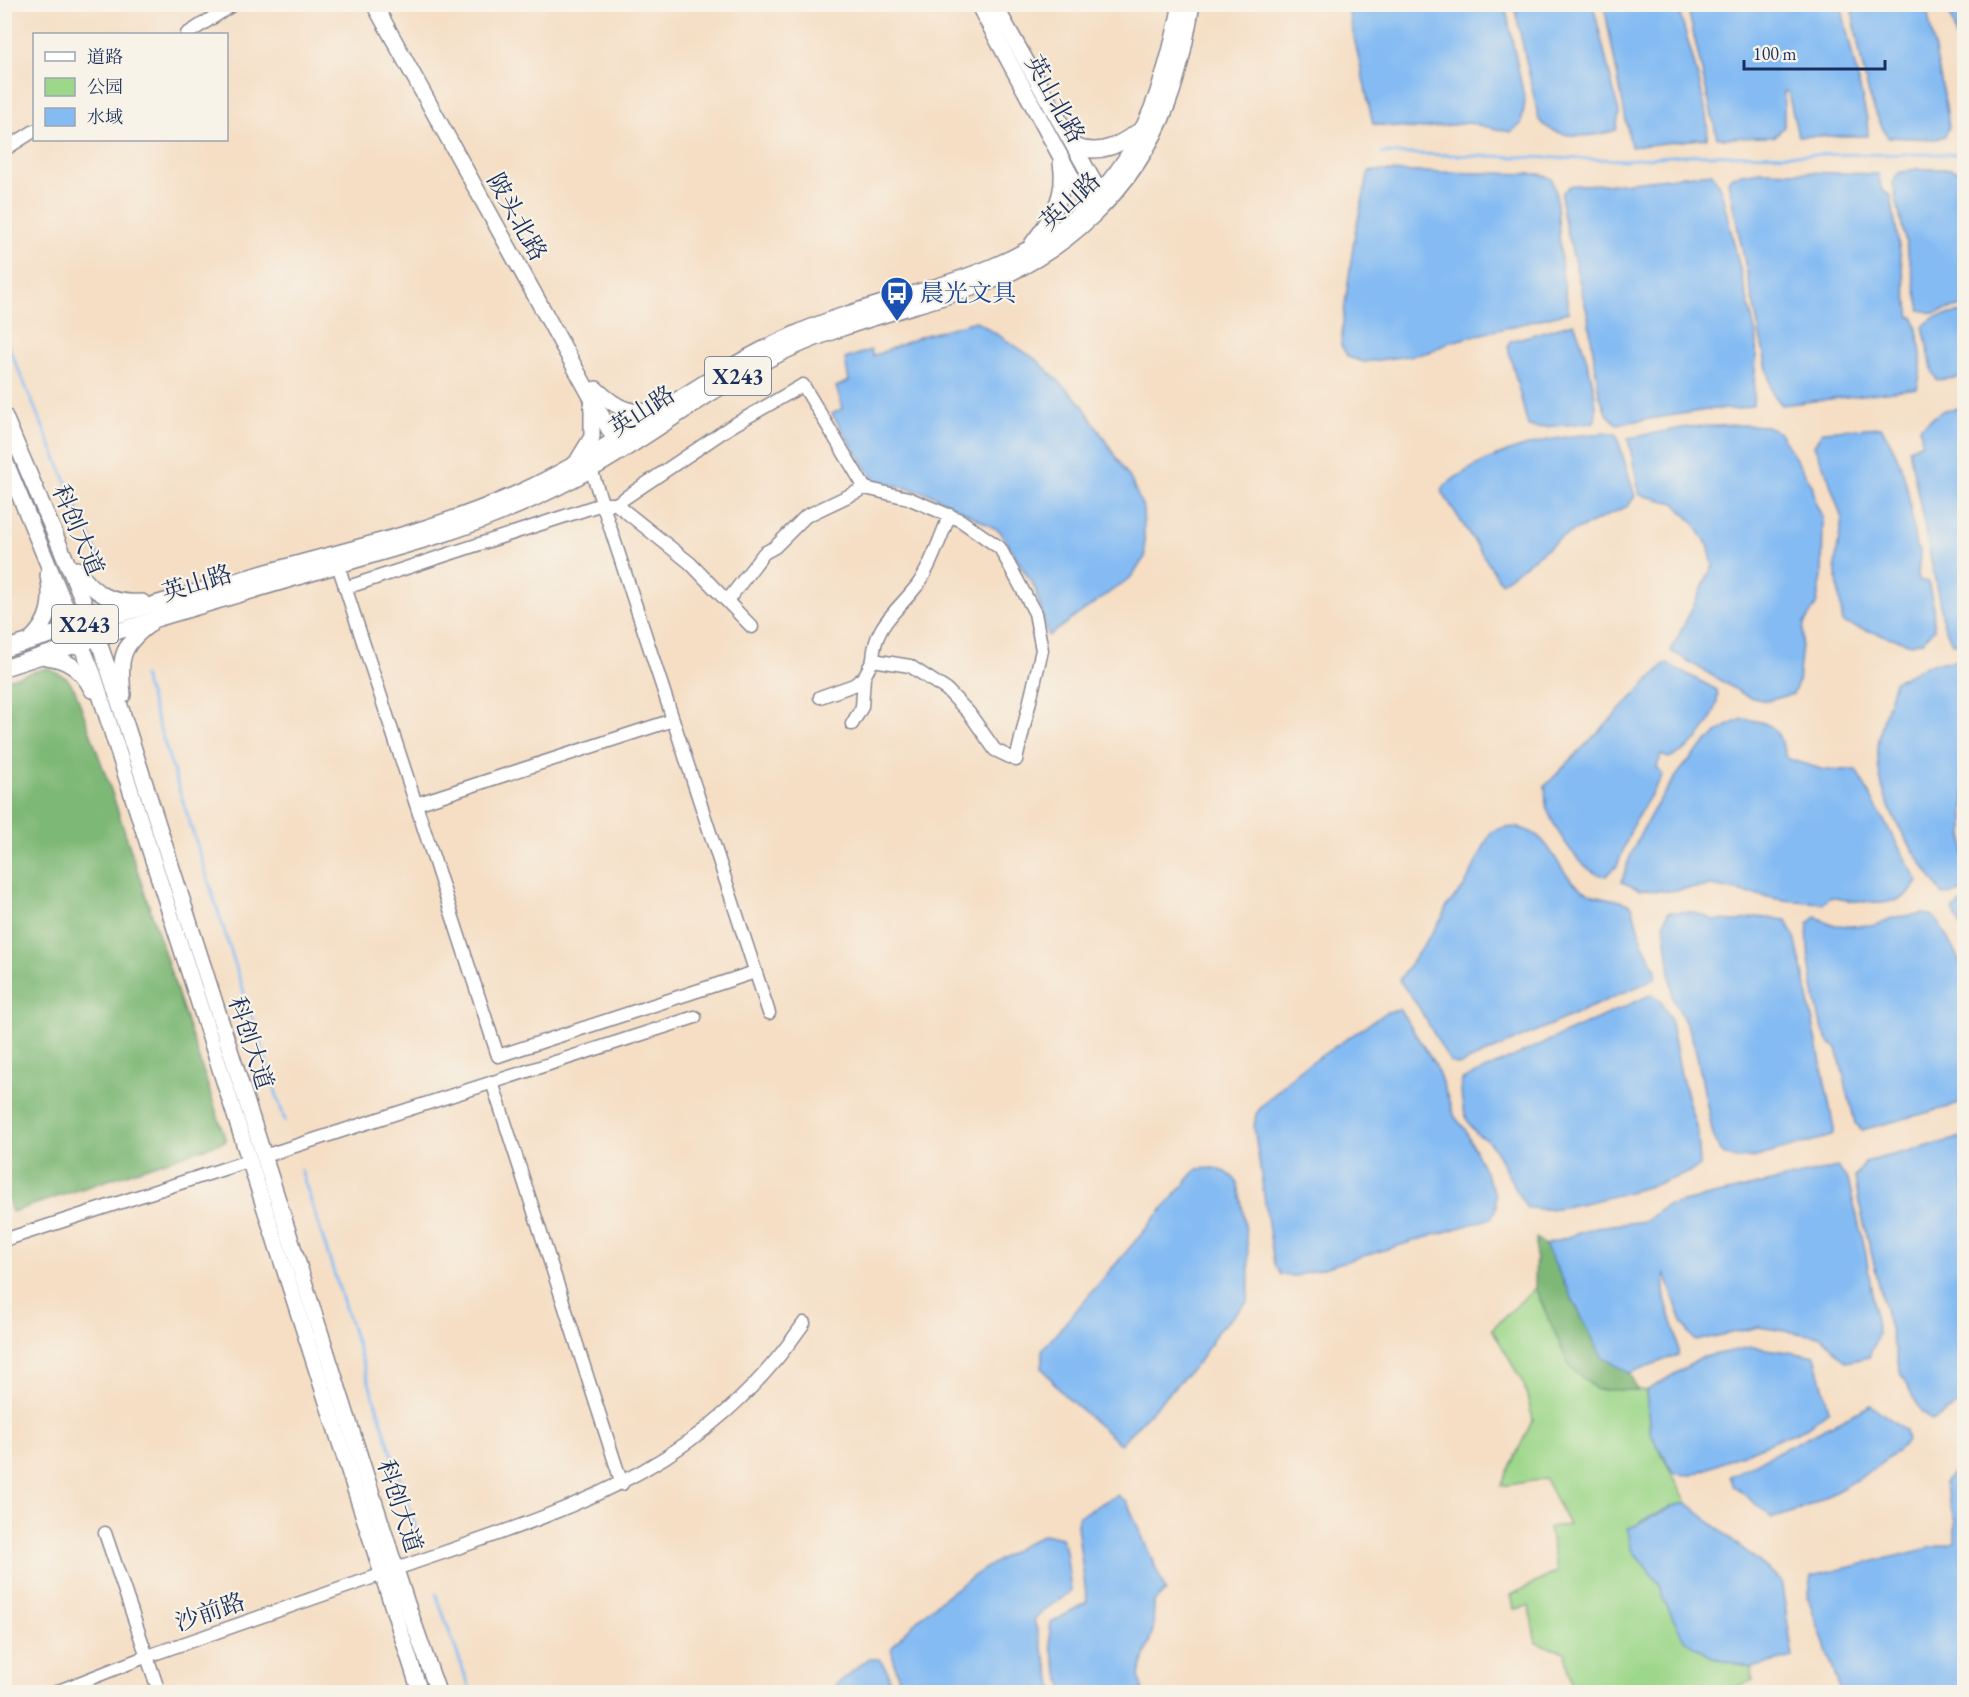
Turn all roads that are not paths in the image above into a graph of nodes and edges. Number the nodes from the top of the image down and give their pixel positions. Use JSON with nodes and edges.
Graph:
{"nodes":[{"id":1,"x":234,"y":4,"type":"edge"},
{"id":2,"x":374,"y":4,"type":"edge"},
{"id":3,"x":383,"y":4,"type":"edge"},
{"id":4,"x":978,"y":4,"type":"edge"},
{"id":5,"x":994,"y":4,"type":"edge"},
{"id":6,"x":1181,"y":4,"type":"edge"},
{"id":7,"x":1192,"y":4,"type":"edge"},
{"id":8,"x":189,"y":33,"type":"edge"},
{"id":9,"x":1145,"y":128,"type":"junction"},
{"id":10,"x":33,"y":132,"type":"edge"},
{"id":11,"x":1074,"y":146,"type":"junction"},
{"id":12,"x":4,"y":150,"type":"edge"},
{"id":13,"x":1060,"y":154,"type":"junction"},
{"id":14,"x":1103,"y":197,"type":"junction"},
{"id":15,"x":1090,"y":210,"type":"junction"},
{"id":16,"x":1025,"y":253,"type":"junction"},
{"id":17,"x":593,"y":391,"type":"junction"},
{"id":18,"x":675,"y":403,"type":"junction"},
{"id":19,"x":4,"y":415,"type":"edge"},
{"id":20,"x":622,"y":444,"type":"junction"},
{"id":21,"x":4,"y":458,"type":"edge"},
{"id":22,"x":591,"y":469,"type":"junction"},
{"id":23,"x":566,"y":470,"type":"junction"},
{"id":24,"x":865,"y":488,"type":"junction"},
{"id":25,"x":602,"y":504,"type":"junction"},
{"id":26,"x":616,"y":504,"type":"junction"},
{"id":27,"x":950,"y":515,"type":"junction"},
{"id":28,"x":59,"y":543,"type":"junction"},
{"id":29,"x":43,"y":549,"type":"junction"},
{"id":30,"x":338,"y":565,"type":"junction"},
{"id":31,"x":345,"y":588,"type":"junction"},
{"id":32,"x":165,"y":600,"type":"junction"},
{"id":33,"x":728,"y":600,"type":"junction"},
{"id":34,"x":159,"y":618,"type":"junction"},
{"id":35,"x":92,"y":622,"type":"junction"},
{"id":36,"x":76,"y":627,"type":"junction"},
{"id":37,"x":752,"y":627,"type":"dead end"},
{"id":38,"x":98,"y":638,"type":"junction"},
{"id":39,"x":27,"y":642,"type":"junction"},
{"id":40,"x":82,"y":644,"type":"junction"},
{"id":41,"x":4,"y":649,"type":"edge"},
{"id":42,"x":40,"y":658,"type":"junction"},
{"id":43,"x":873,"y":660,"type":"junction"},
{"id":44,"x":4,"y":668,"type":"edge"},
{"id":45,"x":864,"y":676,"type":"junction"},
{"id":46,"x":820,"y":697,"type":"dead end"},
{"id":47,"x":673,"y":720,"type":"junction"},
{"id":48,"x":852,"y":724,"type":"dead end"},
{"id":49,"x":126,"y":725,"type":"junction"},
{"id":50,"x":110,"y":730,"type":"junction"},
{"id":51,"x":416,"y":804,"type":"junction"},
{"id":52,"x":755,"y":972,"type":"junction"},
{"id":53,"x":769,"y":1013,"type":"dead end"},
{"id":54,"x":694,"y":1017,"type":"dead end"},
{"id":55,"x":492,"y":1082,"type":"junction"},
{"id":56,"x":264,"y":1156,"type":"junction"},
{"id":57,"x":248,"y":1161,"type":"junction"},
{"id":58,"x":4,"y":1240,"type":"edge"},
{"id":59,"x":804,"y":1323,"type":"dead end"},
{"id":60,"x":622,"y":1484,"type":"junction"},
{"id":61,"x":105,"y":1533,"type":"dead end"},
{"id":62,"x":396,"y":1569,"type":"junction"},
{"id":63,"x":380,"y":1575,"type":"junction"},
{"id":64,"x":145,"y":1657,"type":"junction"},
{"id":65,"x":56,"y":1692,"type":"edge"},
{"id":66,"x":159,"y":1692,"type":"edge"},
{"id":67,"x":420,"y":1692,"type":"edge"},
{"id":68,"x":438,"y":1692,"type":"edge"}],
"edges":[{"from":1,"to":8,"type":"street"},
{"from":2,"to":17,"type":"main road","name":"陂头北路"},
{"from":3,"to":17,"type":"main road","name":"陂头北路"},
{"from":4,"to":13,"type":"main road","name":"英山北路"},
{"from":5,"to":11,"type":"main road","name":"英山北路"},
{"from":6,"to":9,"type":"main road","name":"英山路","number":"X243"},
{"from":7,"to":14,"type":"main road","name":"英山路","number":"X243"},
{"from":9,"to":11,"type":"main road"},
{"from":9,"to":14,"type":"main road","name":"英山路","number":"X243"},
{"from":10,"to":12,"type":"street"},
{"from":11,"to":14,"type":"main road","name":"英山北路"},
{"from":13,"to":15,"type":"main road","name":"英山北路"},
{"from":13,"to":16,"type":"main road"},
{"from":14,"to":15,"type":"main road","name":"英山路","number":"X243"},
{"from":15,"to":16,"type":"main road","name":"英山路","number":"X243"},
{"from":15,"to":20,"type":"main road","name":"英山路","number":"X243"},
{"from":16,"to":18,"type":"main road","name":"英山路","number":"X243"},
{"from":17,"to":18,"type":"main road"},
{"from":17,"to":20,"type":"main road","name":"陂头北路"},
{"from":17,"to":23,"type":"main road"},
{"from":18,"to":20,"type":"main road","name":"英山路","number":"X243"},
{"from":19,"to":28,"type":"main road","name":"科创大道"},
{"from":20,"to":22,"type":"main road","name":"英山路","number":"X243"},
{"from":20,"to":23,"type":"main road","name":"英山路","number":"X243"},
{"from":21,"to":29,"type":"main road","name":"科创大道"},
{"from":22,"to":25,"type":"street"},
{"from":22,"to":30,"type":"main road","name":"英山路","number":"X243"},
{"from":23,"to":32,"type":"main road","name":"英山路","number":"X243"},
{"from":24,"to":26,"type":"street"},
{"from":24,"to":27,"type":"street"},
{"from":24,"to":33,"type":"street"},
{"from":25,"to":26,"type":"street"},
{"from":25,"to":31,"type":"street"},
{"from":25,"to":47,"type":"street"},
{"from":26,"to":33,"type":"street"},
{"from":27,"to":43,"type":"street"},
{"from":27,"to":43,"type":"street"},
{"from":28,"to":32,"type":"main road"},
{"from":28,"to":35,"type":"main road","name":"科创大道"},
{"from":29,"to":36,"type":"main road","name":"科创大道"},
{"from":29,"to":39,"type":"main road"},
{"from":30,"to":31,"type":"street"},
{"from":30,"to":34,"type":"main road","name":"英山路","number":"X243"},
{"from":31,"to":51,"type":"street"},
{"from":32,"to":35,"type":"main road","name":"英山路","number":"X243"},
{"from":33,"to":37,"type":"street"},
{"from":34,"to":38,"type":"main road","name":"英山路","number":"X243"},
{"from":34,"to":49,"type":"main road"},
{"from":35,"to":36,"type":"main road","name":"英山路","number":"X243"},
{"from":35,"to":38,"type":"main road","name":"科创大道"},
{"from":36,"to":39,"type":"main road","name":"英山路","number":"X243"},
{"from":36,"to":40,"type":"main road","name":"科创大道"},
{"from":38,"to":40,"type":"main road","name":"英山路","number":"X243"},
{"from":38,"to":49,"type":"main road","name":"科创大道"},
{"from":39,"to":41,"type":"main road","name":"英山路","number":"X243"},
{"from":40,"to":42,"type":"main road","name":"英山路","number":"X243"},
{"from":40,"to":50,"type":"main road","name":"科创大道"},
{"from":42,"to":44,"type":"main road","name":"英山路","number":"X243"},
{"from":42,"to":50,"type":"main road"},
{"from":43,"to":45,"type":"street"},
{"from":45,"to":46,"type":"street"},
{"from":45,"to":48,"type":"street"},
{"from":47,"to":51,"type":"street"},
{"from":47,"to":52,"type":"street"},
{"from":49,"to":56,"type":"main road","name":"科创大道"},
{"from":50,"to":57,"type":"main road","name":"科创大道"},
{"from":51,"to":52,"type":"street"},
{"from":52,"to":53,"type":"street"},
{"from":54,"to":55,"type":"street"},
{"from":55,"to":56,"type":"street"},
{"from":55,"to":60,"type":"street"},
{"from":56,"to":62,"type":"main road","name":"科创大道"},
{"from":57,"to":58,"type":"street"},
{"from":57,"to":63,"type":"main road","name":"科创大道"},
{"from":59,"to":60,"type":"street"},
{"from":60,"to":62,"type":"street"},
{"from":61,"to":64,"type":"street"},
{"from":62,"to":68,"type":"main road","name":"科创大道"},
{"from":63,"to":64,"type":"street","name":"沙前路"},
{"from":63,"to":67,"type":"main road","name":"科创大道"},
{"from":64,"to":65,"type":"street","name":"沙前路"},
{"from":64,"to":66,"type":"street"}]}
